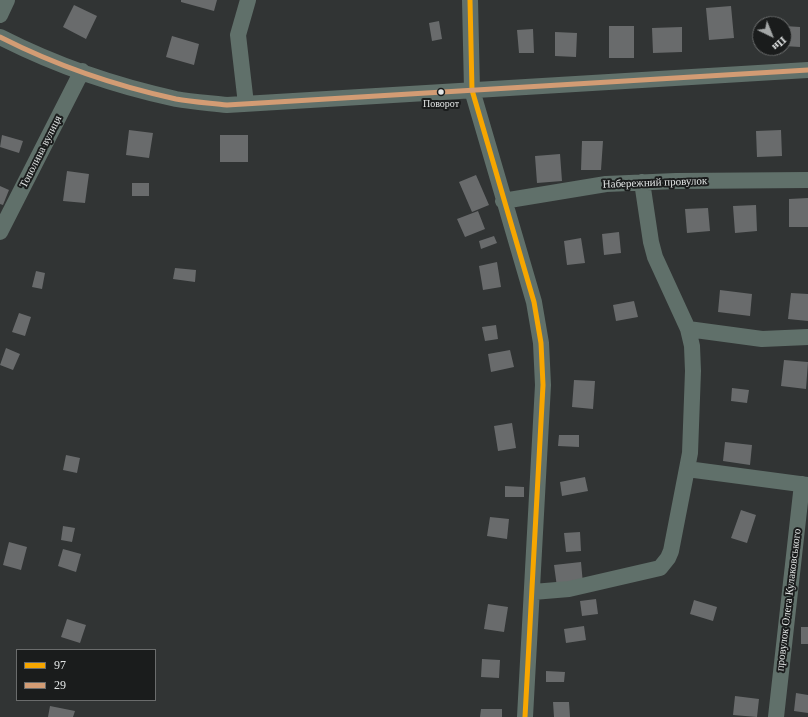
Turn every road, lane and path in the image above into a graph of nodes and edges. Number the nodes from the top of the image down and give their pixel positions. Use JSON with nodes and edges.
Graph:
{"nodes":[{"id":1,"x":7,"y":0,"type":"edge"},
{"id":2,"x":248,"y":0,"type":"edge"},
{"id":3,"x":470,"y":0,"type":"edge"},
{"id":4,"x":0,"y":14,"type":"edge"},
{"id":5,"x":0,"y":37,"type":"edge"},
{"id":6,"x":808,"y":70,"type":"edge"},
{"id":7,"x":82,"y":71,"type":"junction"},
{"id":8,"x":472,"y":90,"type":"junction"},
{"id":9,"x":246,"y":104,"type":"junction"},
{"id":10,"x":808,"y":180,"type":"edge"},
{"id":11,"x":642,"y":182,"type":"junction"},
{"id":12,"x":503,"y":201,"type":"junction"},
{"id":13,"x":0,"y":232,"type":"edge"},
{"id":14,"x":688,"y":329,"type":"junction"},
{"id":15,"x":808,"y":337,"type":"edge"},
{"id":16,"x":687,"y":469,"type":"junction"},
{"id":17,"x":805,"y":484,"type":"edge"},
{"id":18,"x":533,"y":592,"type":"junction"},
{"id":19,"x":525,"y":717,"type":"edge"},
{"id":20,"x":776,"y":717,"type":"edge"}],
"edges":[{"from":1,"to":4,"type":"street"},
{"from":2,"to":9,"type":"street"},
{"from":3,"to":8,"type":"street"},
{"from":5,"to":7,"type":"street"},
{"from":6,"to":8,"type":"street"},
{"from":7,"to":9,"type":"street"},
{"from":7,"to":13,"type":"street","name":"Тополина вулиця"},
{"from":8,"to":9,"type":"street"},
{"from":8,"to":12,"type":"street"},
{"from":10,"to":11,"type":"street","name":"Набережний провулок"},
{"from":11,"to":12,"type":"street","name":"Набережний провулок"},
{"from":11,"to":14,"type":"street"},
{"from":12,"to":18,"type":"street"},
{"from":14,"to":15,"type":"street"},
{"from":14,"to":16,"type":"street"},
{"from":16,"to":17,"type":"street"},
{"from":16,"to":18,"type":"street"},
{"from":17,"to":20,"type":"street","name":"провулок Олега Кулаковського"},
{"from":18,"to":19,"type":"street"}]}
